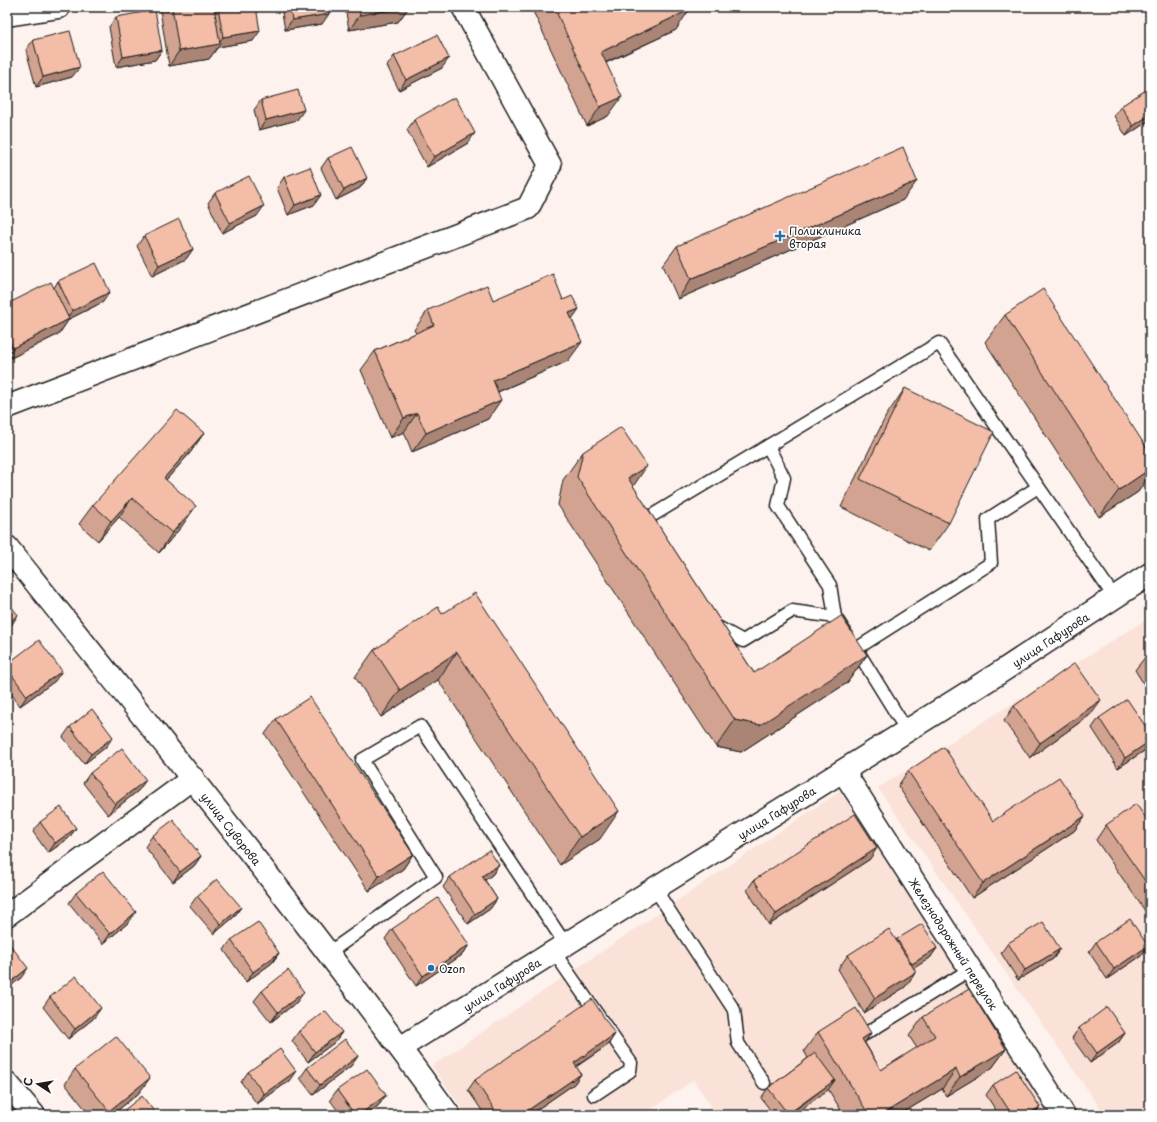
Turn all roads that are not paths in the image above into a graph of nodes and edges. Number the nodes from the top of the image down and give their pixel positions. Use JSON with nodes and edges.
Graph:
{"nodes":[{"id":1,"x":59,"y":7,"type":"edge"},
{"id":2,"x":463,"y":7,"type":"edge"},
{"id":3,"x":7,"y":14,"type":"edge"},
{"id":4,"x":7,"y":406,"type":"edge"},
{"id":5,"x":768,"y":446,"type":"junction"},
{"id":6,"x":1038,"y":487,"type":"junction"},
{"id":7,"x":644,"y":538,"type":"edge"},
{"id":8,"x":7,"y":547,"type":"edge"},
{"id":9,"x":1150,"y":574,"type":"edge"},
{"id":10,"x":1115,"y":598,"type":"junction"},
{"id":11,"x":835,"y":617,"type":"junction"},
{"id":12,"x":701,"y":618,"type":"edge"},
{"id":13,"x":856,"y":649,"type":"junction"},
{"id":14,"x":907,"y":731,"type":"junction"},
{"id":15,"x":843,"y":771,"type":"junction"},
{"id":16,"x":193,"y":778,"type":"junction"},
{"id":17,"x":655,"y":889,"type":"junction"},
{"id":18,"x":7,"y":915,"type":"edge"},
{"id":19,"x":560,"y":948,"type":"junction"},
{"id":20,"x":327,"y":954,"type":"junction"},
{"id":21,"x":971,"y":969,"type":"junction"},
{"id":22,"x":865,"y":1034,"type":"edge"},
{"id":23,"x":400,"y":1048,"type":"junction"},
{"id":24,"x":7,"y":1082,"type":"edge"},
{"id":25,"x":764,"y":1083,"type":"dead end"},
{"id":26,"x":594,"y":1095,"type":"dead end"},
{"id":27,"x":34,"y":1115,"type":"edge"},
{"id":28,"x":449,"y":1115,"type":"edge"},
{"id":29,"x":1064,"y":1115,"type":"edge"}],
"edges":[{"from":1,"to":3,"type":"street"},
{"from":2,"to":4,"type":"street"},
{"from":5,"to":6,"type":"lane"},
{"from":5,"to":7,"type":"lane"},
{"from":5,"to":11,"type":"lane"},
{"from":6,"to":10,"type":"lane"},
{"from":6,"to":13,"type":"lane"},
{"from":8,"to":16,"type":"street","name":"улица Суворова"},
{"from":9,"to":10,"type":"street","name":"улица Гафурова"},
{"from":10,"to":14,"type":"street","name":"улица Гафурова"},
{"from":11,"to":12,"type":"lane"},
{"from":11,"to":13,"type":"lane"},
{"from":13,"to":14,"type":"lane"},
{"from":14,"to":15,"type":"street","name":"улица Гафурова"},
{"from":15,"to":17,"type":"street","name":"улица Гафурова"},
{"from":15,"to":21,"type":"street","name":"Железнодорожный переулок"},
{"from":16,"to":18,"type":"street"},
{"from":16,"to":20,"type":"street","name":"улица Суворова"},
{"from":17,"to":19,"type":"street","name":"улица Гафурова"},
{"from":17,"to":25,"type":"lane"},
{"from":19,"to":20,"type":"lane"},
{"from":19,"to":23,"type":"street","name":"улица Гафурова"},
{"from":19,"to":26,"type":"lane"},
{"from":20,"to":23,"type":"street","name":"улица Суворова"},
{"from":21,"to":22,"type":"lane"},
{"from":21,"to":29,"type":"street","name":"Железнодорожный переулок"},
{"from":23,"to":28,"type":"street","name":"улица Суворова"},
{"from":24,"to":27,"type":"street"}]}
